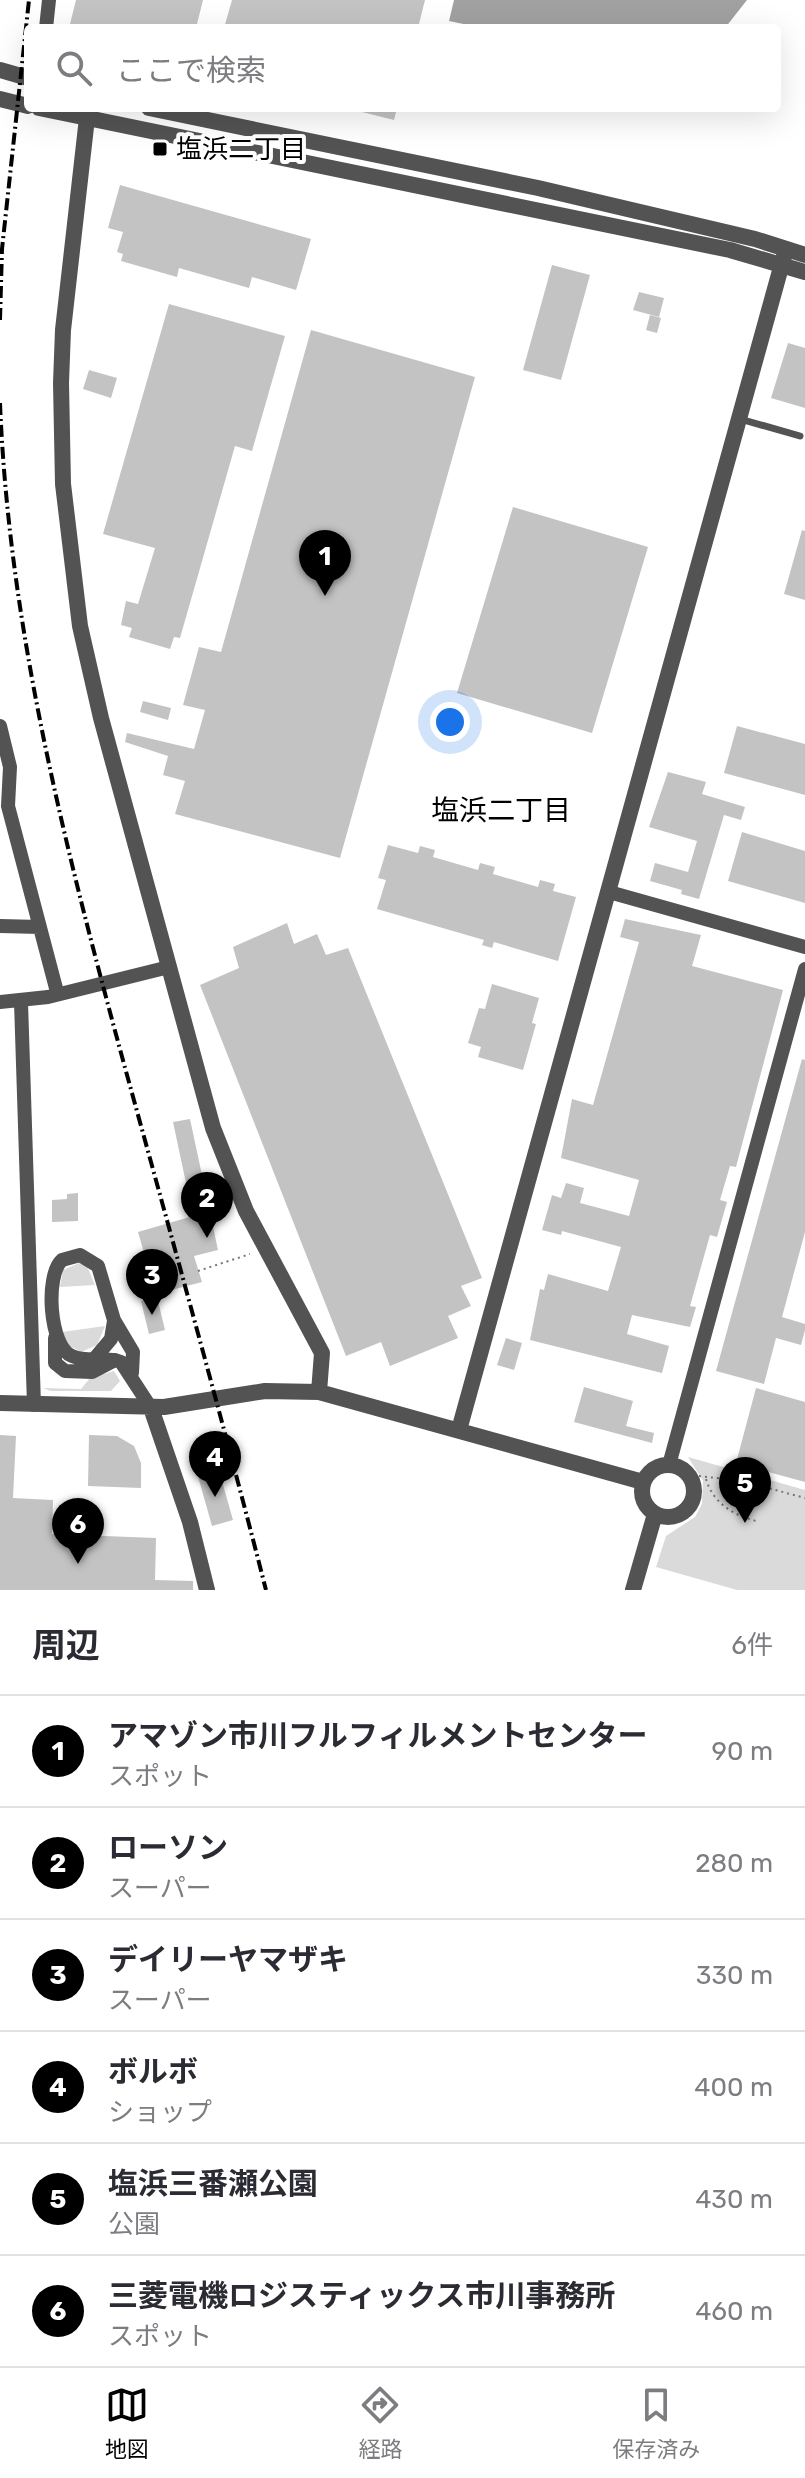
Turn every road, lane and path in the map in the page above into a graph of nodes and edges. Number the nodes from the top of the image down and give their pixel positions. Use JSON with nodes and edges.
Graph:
{"nodes":[{"id":1,"x":49,"y":0,"type":"edge"},
{"id":2,"x":46,"y":24,"type":"edge"},
{"id":3,"x":0,"y":70,"type":"edge"},
{"id":4,"x":24,"y":77,"type":"edge"},
{"id":5,"x":0,"y":99,"type":"edge"},
{"id":6,"x":24,"y":105,"type":"edge"},
{"id":7,"x":58,"y":112,"type":"edge"},
{"id":8,"x":169,"y":112,"type":"edge"},
{"id":9,"x":87,"y":118,"type":"junction"},
{"id":10,"x":200,"y":118,"type":"junction"},
{"id":11,"x":195,"y":140,"type":"junction"},
{"id":12,"x":332,"y":146,"type":"junction"},
{"id":13,"x":328,"y":167,"type":"junction"},
{"id":14,"x":538,"y":188,"type":"junction"},
{"id":15,"x":534,"y":210,"type":"junction"},
{"id":16,"x":633,"y":211,"type":"junction"},
{"id":17,"x":694,"y":225,"type":"junction"},
{"id":18,"x":629,"y":230,"type":"junction"},
{"id":19,"x":690,"y":242,"type":"junction"},
{"id":20,"x":805,"y":255,"type":"edge"},
{"id":21,"x":784,"y":257,"type":"junction"},
{"id":22,"x":805,"y":272,"type":"edge"},
{"id":23,"x":739,"y":419,"type":"junction"},
{"id":24,"x":800,"y":436,"type":"dead end"},
{"id":25,"x":0,"y":726,"type":"edge"},
{"id":26,"x":4,"y":806,"type":"edge"},
{"id":27,"x":609,"y":892,"type":"junction"},
{"id":28,"x":0,"y":926,"type":"edge"},
{"id":29,"x":40,"y":927,"type":"junction"},
{"id":30,"x":805,"y":947,"type":"edge"},
{"id":31,"x":169,"y":967,"type":"junction"},
{"id":32,"x":805,"y":969,"type":"edge"},
{"id":33,"x":57,"y":992,"type":"junction"},
{"id":34,"x":0,"y":1002,"type":"edge"},
{"id":35,"x":21,"y":1002,"type":"junction"},
{"id":36,"x":252,"y":1253,"type":"dead end"},
{"id":37,"x":198,"y":1271,"type":"dead end"},
{"id":38,"x":153,"y":1285,"type":"dead end"},
{"id":39,"x":132,"y":1291,"type":"dead end"},
{"id":40,"x":114,"y":1320,"type":"junction"},
{"id":41,"x":55,"y":1337,"type":"junction"},
{"id":42,"x":95,"y":1358,"type":"junction"},
{"id":43,"x":115,"y":1360,"type":"junction"},
{"id":44,"x":132,"y":1373,"type":"junction"},
{"id":45,"x":319,"y":1392,"type":"junction"},
{"id":46,"x":0,"y":1403,"type":"edge"},
{"id":47,"x":34,"y":1405,"type":"junction"},
{"id":48,"x":151,"y":1408,"type":"junction"},
{"id":49,"x":459,"y":1430,"type":"junction"},
{"id":50,"x":669,"y":1465,"type":"junction"},
{"id":51,"x":699,"y":1476,"type":"dead end"},
{"id":52,"x":705,"y":1478,"type":"junction"},
{"id":53,"x":643,"y":1482,"type":"junction"},
{"id":54,"x":805,"y":1498,"type":"edge"},
{"id":55,"x":655,"y":1514,"type":"junction"},
{"id":56,"x":756,"y":1521,"type":"dead end"},
{"id":57,"x":207,"y":1590,"type":"edge"},
{"id":58,"x":633,"y":1590,"type":"edge"}],
"edges":[{"from":1,"to":2,"type":"street"},
{"from":3,"to":4,"type":"street"},
{"from":5,"to":6,"type":"street"},
{"from":7,"to":9,"type":"street"},
{"from":8,"to":10,"type":"street"},
{"from":9,"to":11,"type":"street"},
{"from":9,"to":31,"type":"street"},
{"from":10,"to":11,"type":"street"},
{"from":10,"to":12,"type":"street"},
{"from":11,"to":13,"type":"street"},
{"from":12,"to":13,"type":"street"},
{"from":12,"to":14,"type":"street"},
{"from":13,"to":15,"type":"street"},
{"from":14,"to":15,"type":"street"},
{"from":14,"to":16,"type":"street"},
{"from":15,"to":18,"type":"street"},
{"from":16,"to":17,"type":"street"},
{"from":16,"to":18,"type":"street"},
{"from":17,"to":19,"type":"street"},
{"from":17,"to":21,"type":"street"},
{"from":18,"to":19,"type":"street"},
{"from":19,"to":21,"type":"street"},
{"from":20,"to":21,"type":"street"},
{"from":21,"to":22,"type":"street"},
{"from":21,"to":23,"type":"street"},
{"from":23,"to":24,"type":"lane"},
{"from":23,"to":27,"type":"street"},
{"from":25,"to":26,"type":"street"},
{"from":26,"to":29,"type":"street"},
{"from":27,"to":30,"type":"street"},
{"from":27,"to":49,"type":"street"},
{"from":28,"to":29,"type":"street"},
{"from":29,"to":33,"type":"street"},
{"from":31,"to":33,"type":"street"},
{"from":31,"to":45,"type":"street"},
{"from":32,"to":50,"type":"street"},
{"from":33,"to":35,"type":"street"},
{"from":34,"to":35,"type":"street"},
{"from":35,"to":47,"type":"street"},
{"from":36,"to":37,"type":"path"},
{"from":38,"to":39,"type":"path"},
{"from":40,"to":41,"type":"street"},
{"from":40,"to":42,"type":"street"},
{"from":40,"to":44,"type":"street"},
{"from":41,"to":42,"type":"street"},
{"from":41,"to":43,"type":"street"},
{"from":42,"to":43,"type":"street"},
{"from":43,"to":44,"type":"street"},
{"from":44,"to":48,"type":"street"},
{"from":45,"to":48,"type":"street"},
{"from":45,"to":49,"type":"street"},
{"from":46,"to":47,"type":"street"},
{"from":47,"to":48,"type":"street"},
{"from":48,"to":57,"type":"street"},
{"from":49,"to":53,"type":"street"},
{"from":50,"to":53,"type":"street"},
{"from":50,"to":55,"type":"street"},
{"from":51,"to":52,"type":"path"},
{"from":52,"to":54,"type":"path"},
{"from":52,"to":56,"type":"path"},
{"from":53,"to":55,"type":"street"},
{"from":55,"to":58,"type":"street"}]}
